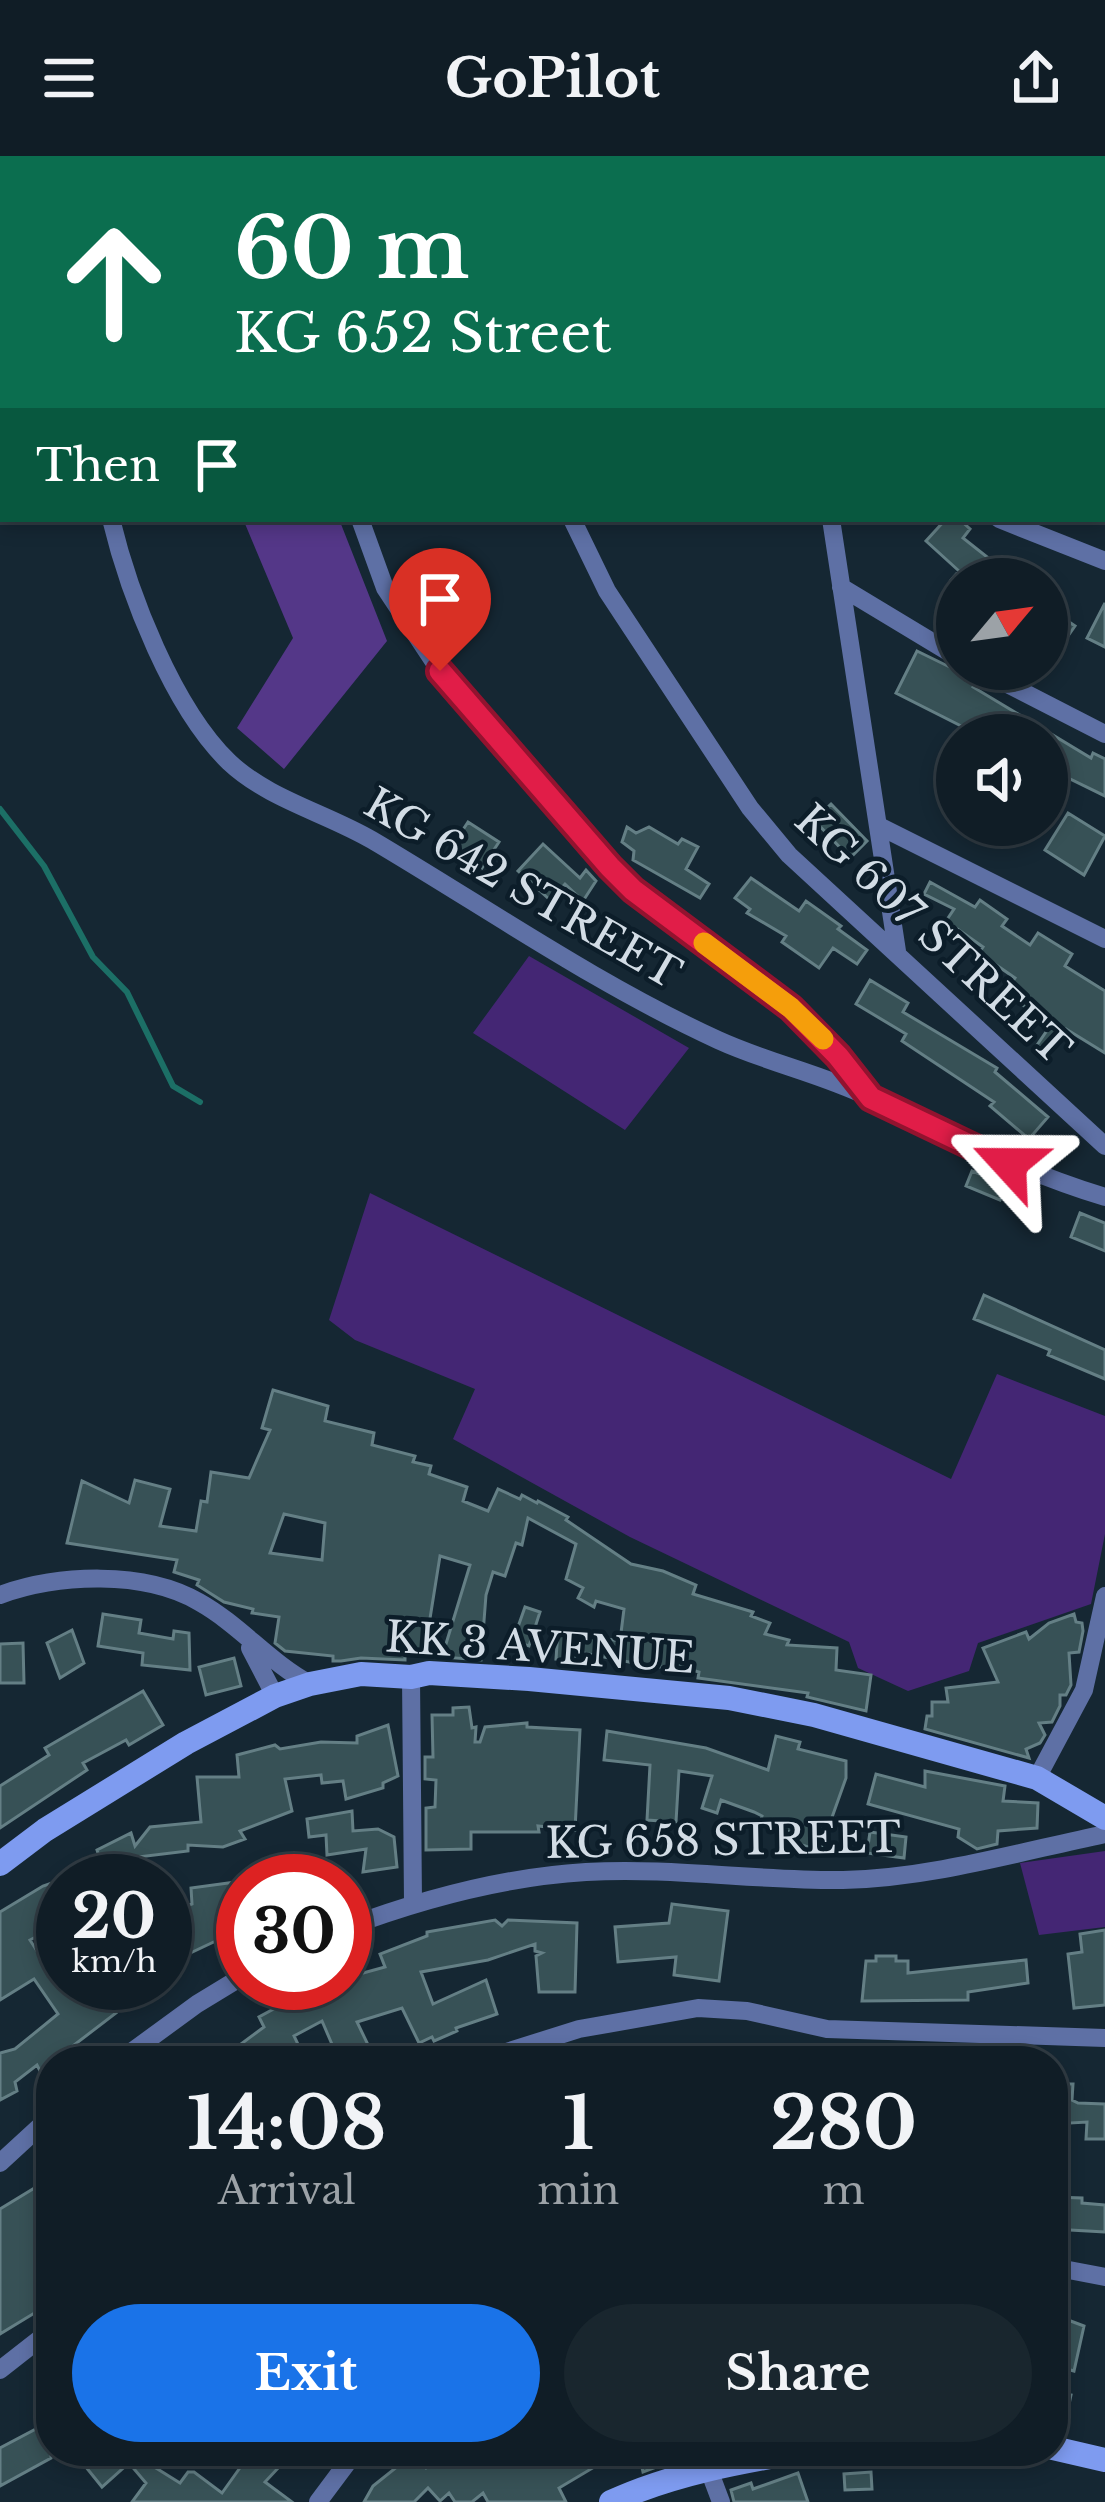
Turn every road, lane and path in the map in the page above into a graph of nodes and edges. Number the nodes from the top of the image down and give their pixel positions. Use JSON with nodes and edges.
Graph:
{"nodes":[{"id":1,"x":112,"y":522,"type":"edge"},
{"id":2,"x":361,"y":522,"type":"edge"},
{"id":3,"x":573,"y":522,"type":"edge"},
{"id":4,"x":832,"y":522,"type":"edge"},
{"id":5,"x":1007,"y":522,"type":"edge"},
{"id":6,"x":1105,"y":561,"type":"edge"},
{"id":7,"x":841,"y":587,"type":"junction"},
{"id":8,"x":936,"y":644,"type":"edge"},
{"id":9,"x":1019,"y":690,"type":"edge"},
{"id":10,"x":1105,"y":734,"type":"edge"},
{"id":11,"x":880,"y":827,"type":"junction"},
{"id":12,"x":1105,"y":939,"type":"edge"},
{"id":13,"x":897,"y":951,"type":"junction"},
{"id":14,"x":871,"y":1098,"type":"junction"},
{"id":15,"x":1105,"y":1145,"type":"edge"},
{"id":16,"x":1105,"y":1197,"type":"edge"},
{"id":17,"x":0,"y":1595,"type":"edge"},
{"id":18,"x":1105,"y":1596,"type":"edge"},
{"id":19,"x":237,"y":1629,"type":"junction"},
{"id":20,"x":412,"y":1677,"type":"junction"},
{"id":21,"x":310,"y":1684,"type":"junction"},
{"id":22,"x":275,"y":1696,"type":"junction"},
{"id":23,"x":1037,"y":1778,"type":"junction"},
{"id":24,"x":1105,"y":1818,"type":"edge"},
{"id":25,"x":1105,"y":1834,"type":"edge"},
{"id":26,"x":0,"y":1864,"type":"edge"},
{"id":27,"x":413,"y":1902,"type":"junction"},
{"id":28,"x":372,"y":1918,"type":"edge"},
{"id":29,"x":216,"y":1995,"type":"edge"},
{"id":30,"x":1105,"y":2038,"type":"edge"},
{"id":31,"x":145,"y":2046,"type":"edge"},
{"id":32,"x":525,"y":2046,"type":"edge"},
{"id":33,"x":36,"y":2130,"type":"edge"},
{"id":34,"x":0,"y":2163,"type":"edge"},
{"id":35,"x":1068,"y":2270,"type":"edge"},
{"id":36,"x":1105,"y":2277,"type":"edge"},
{"id":37,"x":36,"y":2342,"type":"edge"},
{"id":38,"x":0,"y":2370,"type":"edge"},
{"id":39,"x":1068,"y":2451,"type":"edge"},
{"id":40,"x":1105,"y":2460,"type":"edge"},
{"id":41,"x":345,"y":2466,"type":"edge"},
{"id":42,"x":729,"y":2466,"type":"edge"},
{"id":43,"x":709,"y":2470,"type":"junction"},
{"id":44,"x":318,"y":2502,"type":"edge"},
{"id":45,"x":611,"y":2502,"type":"edge"},
{"id":46,"x":722,"y":2502,"type":"edge"}],
"edges":[{"from":1,"to":14,"type":"street","name":"KG 642 STREET"},
{"from":2,"to":14,"type":"street"},
{"from":3,"to":13,"type":"street","name":"KG 607 STREET"},
{"from":4,"to":7,"type":"street"},
{"from":5,"to":6,"type":"street"},
{"from":7,"to":8,"type":"street"},
{"from":7,"to":11,"type":"street"},
{"from":9,"to":10,"type":"street"},
{"from":11,"to":12,"type":"street"},
{"from":11,"to":13,"type":"street"},
{"from":13,"to":15,"type":"street","name":"KG 607 STREET"},
{"from":14,"to":16,"type":"street","name":"KG 642 STREET"},
{"from":17,"to":19,"type":"street"},
{"from":18,"to":23,"type":"street"},
{"from":19,"to":21,"type":"street"},
{"from":19,"to":22,"type":"street"},
{"from":20,"to":21,"type":"street","name":"KK 3 AVENUE"},
{"from":20,"to":23,"type":"street","name":"KK 3 AVENUE"},
{"from":20,"to":27,"type":"street"},
{"from":21,"to":22,"type":"street","name":"KK 3 AVENUE"},
{"from":22,"to":26,"type":"street","name":"KK 3 AVENUE"},
{"from":23,"to":24,"type":"street","name":"KK 3 AVENUE"},
{"from":25,"to":27,"type":"street","name":"KG 658 STREET"},
{"from":27,"to":28,"type":"street","name":"KG 658 STREET"},
{"from":29,"to":31,"type":"street"},
{"from":30,"to":32,"type":"street"},
{"from":33,"to":34,"type":"street"},
{"from":35,"to":36,"type":"street"},
{"from":37,"to":38,"type":"street"},
{"from":39,"to":40,"type":"street"},
{"from":41,"to":44,"type":"street"},
{"from":42,"to":43,"type":"street"},
{"from":43,"to":45,"type":"street"},
{"from":43,"to":46,"type":"street"}]}
